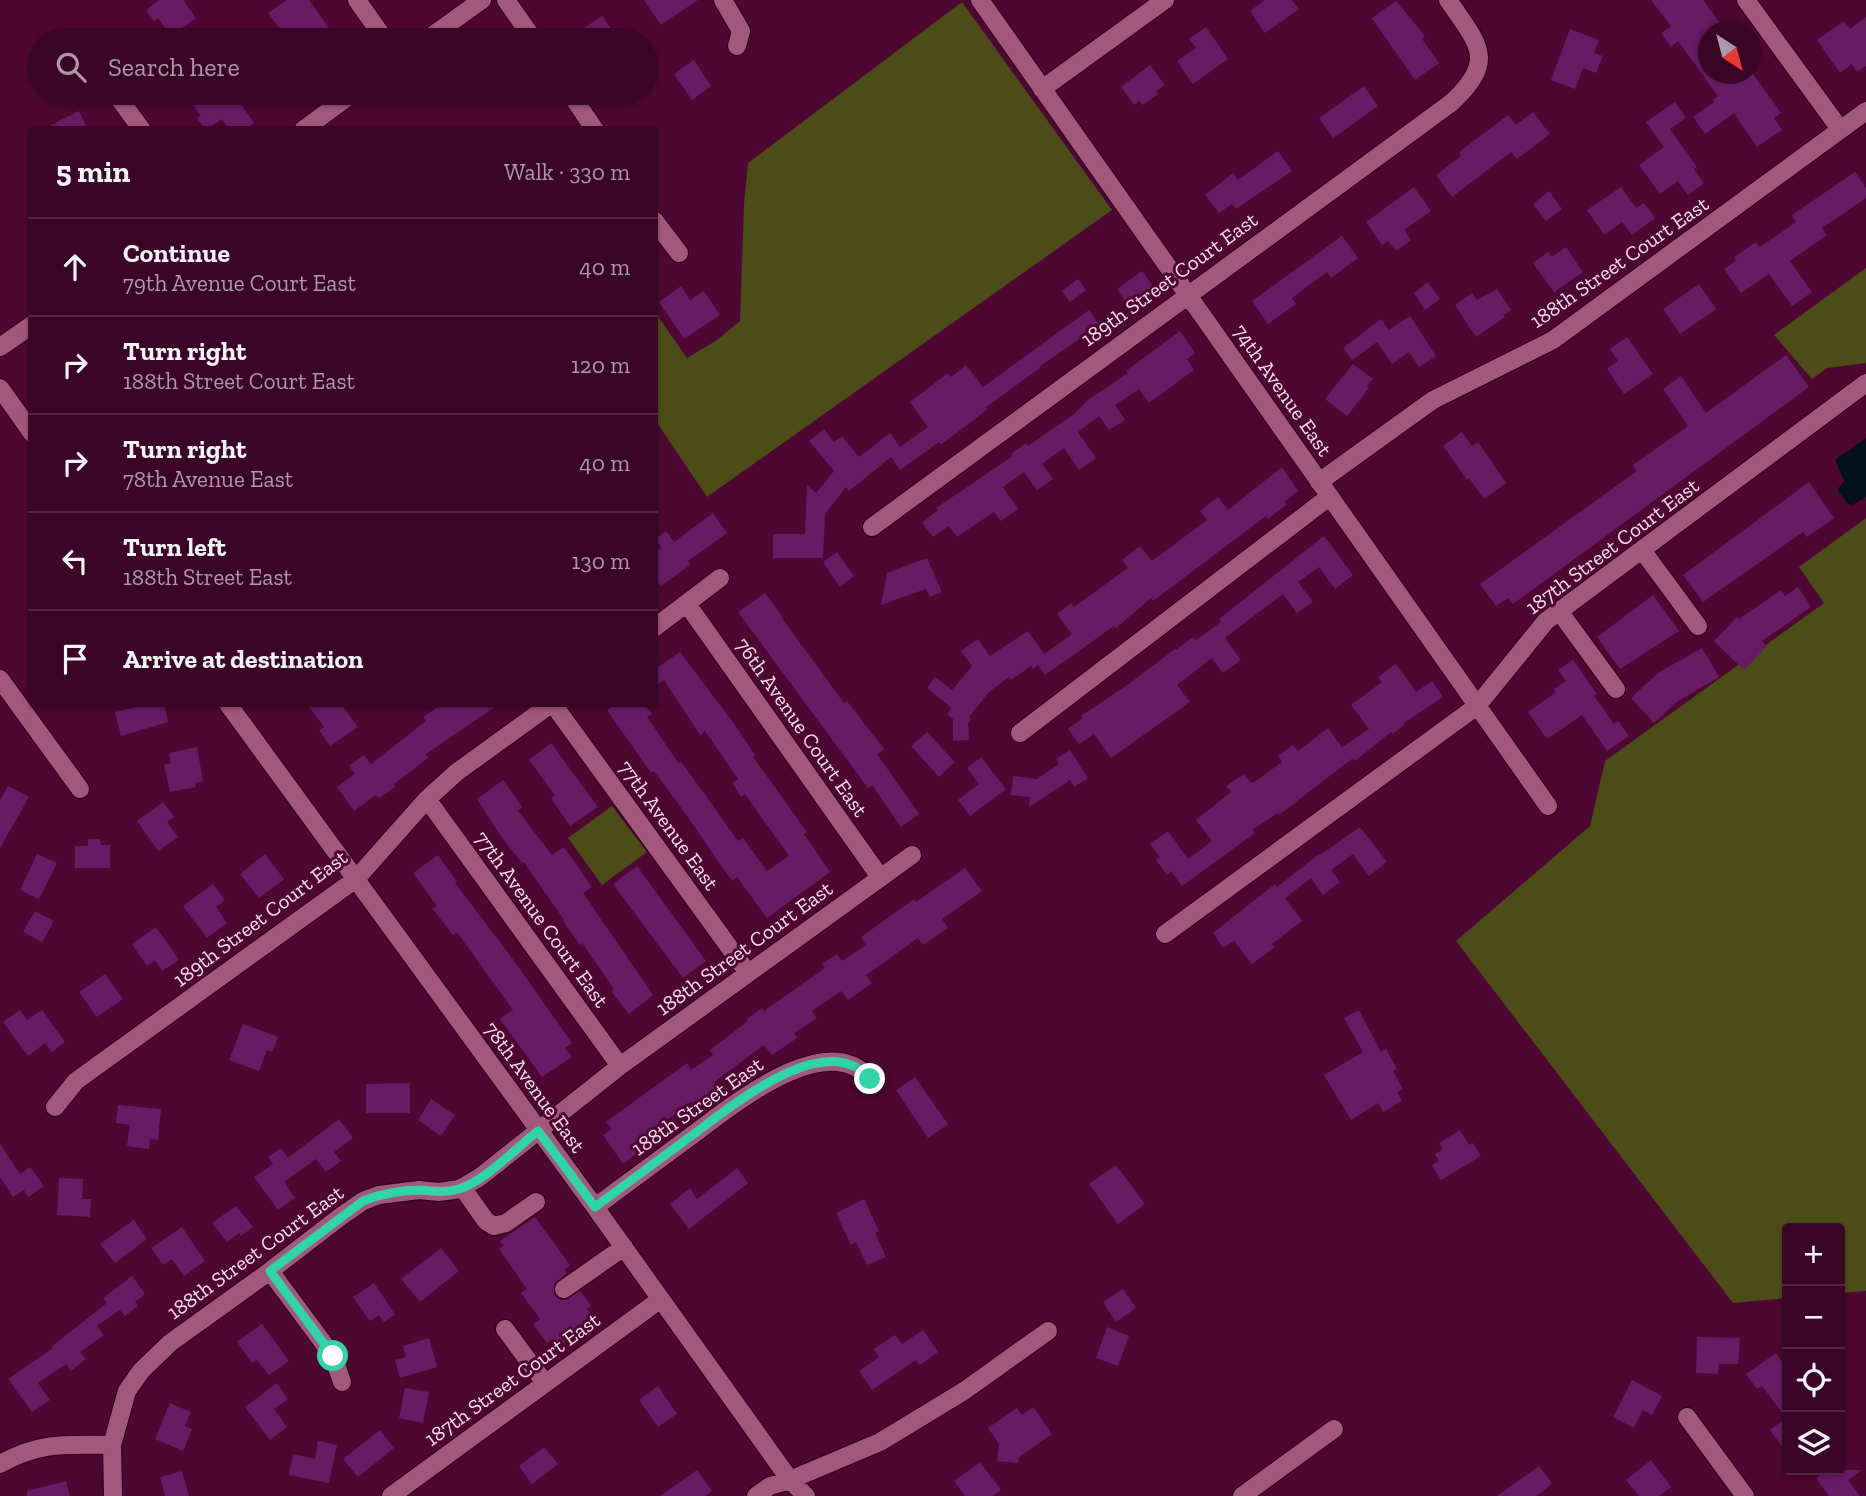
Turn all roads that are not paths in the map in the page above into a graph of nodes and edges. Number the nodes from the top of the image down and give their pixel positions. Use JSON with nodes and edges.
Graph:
{"nodes":[{"id":1,"x":357,"y":0,"type":"edge"},
{"id":2,"x":482,"y":0,"type":"edge"},
{"id":3,"x":506,"y":0,"type":"edge"},
{"id":4,"x":723,"y":0,"type":"edge"},
{"id":5,"x":980,"y":0,"type":"edge"},
{"id":6,"x":1166,"y":0,"type":"edge"},
{"id":7,"x":1448,"y":0,"type":"edge"},
{"id":8,"x":1746,"y":0,"type":"edge"},
{"id":9,"x":377,"y":28,"type":"edge"},
{"id":10,"x":443,"y":28,"type":"edge"},
{"id":11,"x":526,"y":28,"type":"edge"},
{"id":12,"x":737,"y":46,"type":"dead end"},
{"id":13,"x":1042,"y":89,"type":"junction"},
{"id":14,"x":124,"y":105,"type":"edge"},
{"id":15,"x":337,"y":105,"type":"edge"},
{"id":16,"x":578,"y":105,"type":"edge"},
{"id":17,"x":1866,"y":111,"type":"edge"},
{"id":18,"x":139,"y":126,"type":"edge"},
{"id":19,"x":309,"y":126,"type":"edge"},
{"id":20,"x":592,"y":126,"type":"edge"},
{"id":21,"x":1840,"y":129,"type":"junction"},
{"id":22,"x":658,"y":224,"type":"edge"},
{"id":23,"x":679,"y":253,"type":"dead end"},
{"id":24,"x":1188,"y":293,"type":"junction"},
{"id":25,"x":28,"y":327,"type":"edge"},
{"id":26,"x":0,"y":347,"type":"edge"},
{"id":27,"x":1866,"y":383,"type":"edge"},
{"id":28,"x":0,"y":388,"type":"edge"},
{"id":29,"x":28,"y":427,"type":"edge"},
{"id":30,"x":1324,"y":490,"type":"junction"},
{"id":31,"x":872,"y":527,"type":"dead end"},
{"id":32,"x":1642,"y":550,"type":"junction"},
{"id":33,"x":720,"y":578,"type":"dead end"},
{"id":34,"x":687,"y":604,"type":"junction"},
{"id":35,"x":1559,"y":611,"type":"junction"},
{"id":36,"x":658,"y":625,"type":"edge"},
{"id":37,"x":1698,"y":626,"type":"dead end"},
{"id":38,"x":0,"y":680,"type":"edge"},
{"id":39,"x":1616,"y":689,"type":"dead end"},
{"id":40,"x":1477,"y":706,"type":"junction"},
{"id":41,"x":230,"y":707,"type":"edge"},
{"id":42,"x":548,"y":707,"type":"edge"},
{"id":43,"x":554,"y":707,"type":"edge"},
{"id":44,"x":1020,"y":733,"type":"dead end"},
{"id":45,"x":80,"y":789,"type":"dead end"},
{"id":46,"x":427,"y":799,"type":"junction"},
{"id":47,"x":1548,"y":806,"type":"dead end"},
{"id":48,"x":912,"y":855,"type":"dead end"},
{"id":49,"x":880,"y":877,"type":"junction"},
{"id":50,"x":356,"y":878,"type":"junction"},
{"id":51,"x":1165,"y":934,"type":"dead end"},
{"id":52,"x":748,"y":973,"type":"junction"},
{"id":53,"x":620,"y":1066,"type":"junction"},
{"id":54,"x":870,"y":1079,"type":"dead end"},
{"id":55,"x":55,"y":1107,"type":"dead end"},
{"id":56,"x":538,"y":1131,"type":"junction"},
{"id":57,"x":462,"y":1188,"type":"junction"},
{"id":58,"x":536,"y":1202,"type":"dead end"},
{"id":59,"x":595,"y":1207,"type":"junction"},
{"id":60,"x":624,"y":1247,"type":"junction"},
{"id":61,"x":270,"y":1271,"type":"junction"},
{"id":62,"x":565,"y":1289,"type":"dead end"},
{"id":63,"x":661,"y":1299,"type":"junction"},
{"id":64,"x":505,"y":1329,"type":"dead end"},
{"id":65,"x":1048,"y":1331,"type":"dead end"},
{"id":66,"x":342,"y":1382,"type":"dead end"},
{"id":67,"x":545,"y":1383,"type":"junction"},
{"id":68,"x":1688,"y":1416,"type":"dead end"},
{"id":69,"x":1334,"y":1429,"type":"dead end"},
{"id":70,"x":111,"y":1445,"type":"junction"},
{"id":71,"x":0,"y":1464,"type":"edge"},
{"id":72,"x":790,"y":1480,"type":"junction"},
{"id":73,"x":113,"y":1496,"type":"edge"},
{"id":74,"x":391,"y":1496,"type":"edge"},
{"id":75,"x":756,"y":1496,"type":"edge"},
{"id":76,"x":806,"y":1496,"type":"edge"},
{"id":77,"x":1242,"y":1496,"type":"edge"},
{"id":78,"x":1745,"y":1496,"type":"edge"}],
"edges":[{"from":1,"to":9,"type":"street"},
{"from":2,"to":10,"type":"street"},
{"from":3,"to":11,"type":"street"},
{"from":4,"to":12,"type":"street"},
{"from":5,"to":13,"type":"street","name":"74th Avenue East"},
{"from":6,"to":13,"type":"street"},
{"from":7,"to":24,"type":"street","name":"189th Street Court East"},
{"from":8,"to":21,"type":"street"},
{"from":13,"to":24,"type":"street","name":"74th Avenue East"},
{"from":14,"to":18,"type":"street"},
{"from":15,"to":19,"type":"street"},
{"from":16,"to":20,"type":"street"},
{"from":17,"to":21,"type":"street","name":"188th Street Court East"},
{"from":21,"to":30,"type":"street","name":"188th Street Court East"},
{"from":22,"to":23,"type":"street"},
{"from":24,"to":30,"type":"street","name":"74th Avenue East"},
{"from":24,"to":31,"type":"street","name":"189th Street Court East"},
{"from":25,"to":26,"type":"street"},
{"from":27,"to":32,"type":"street","name":"187th Street Court East"},
{"from":28,"to":29,"type":"street"},
{"from":30,"to":40,"type":"street","name":"74th Avenue East"},
{"from":30,"to":44,"type":"street","name":"188th Street Court East"},
{"from":32,"to":35,"type":"street","name":"187th Street Court East"},
{"from":32,"to":37,"type":"street"},
{"from":33,"to":34,"type":"street"},
{"from":34,"to":36,"type":"street"},
{"from":34,"to":49,"type":"street","name":"76th Avenue Court East"},
{"from":35,"to":39,"type":"street"},
{"from":35,"to":40,"type":"street","name":"187th Street Court East"},
{"from":38,"to":45,"type":"street"},
{"from":40,"to":47,"type":"street","name":"74th Avenue East"},
{"from":40,"to":51,"type":"street","name":"187th Street Court East"},
{"from":41,"to":50,"type":"street","name":"78th Avenue East"},
{"from":42,"to":46,"type":"street","name":"189th Street Court East"},
{"from":43,"to":52,"type":"street","name":"77th Avenue East"},
{"from":46,"to":50,"type":"street","name":"189th Street Court East"},
{"from":46,"to":53,"type":"street","name":"77th Avenue Court East"},
{"from":48,"to":49,"type":"street","name":"188th Street Court East"},
{"from":49,"to":52,"type":"street","name":"188th Street Court East"},
{"from":50,"to":55,"type":"street","name":"189th Street Court East"},
{"from":50,"to":56,"type":"street","name":"78th Avenue East"},
{"from":52,"to":53,"type":"street","name":"188th Street Court East"},
{"from":53,"to":56,"type":"street","name":"188th Street Court East"},
{"from":54,"to":59,"type":"street","name":"188th Street East"},
{"from":56,"to":57,"type":"street","name":"188th Street Court East"},
{"from":56,"to":59,"type":"street","name":"78th Avenue East"},
{"from":57,"to":58,"type":"street"},
{"from":57,"to":61,"type":"street","name":"188th Street Court East"},
{"from":59,"to":60,"type":"street","name":"78th Avenue East"},
{"from":60,"to":62,"type":"street"},
{"from":60,"to":63,"type":"street","name":"78th Avenue East"},
{"from":61,"to":66,"type":"street"},
{"from":61,"to":70,"type":"street","name":"188th Street Court East"},
{"from":63,"to":67,"type":"street","name":"187th Street Court East"},
{"from":63,"to":72,"type":"street","name":"78th Avenue East"},
{"from":64,"to":67,"type":"street"},
{"from":65,"to":72,"type":"street"},
{"from":67,"to":74,"type":"street","name":"187th Street Court East"},
{"from":68,"to":78,"type":"street"},
{"from":69,"to":77,"type":"street"},
{"from":70,"to":71,"type":"street"},
{"from":70,"to":73,"type":"street","name":"188th Street Court East"},
{"from":72,"to":75,"type":"street"},
{"from":72,"to":76,"type":"street","name":"78th Avenue East"}]}
